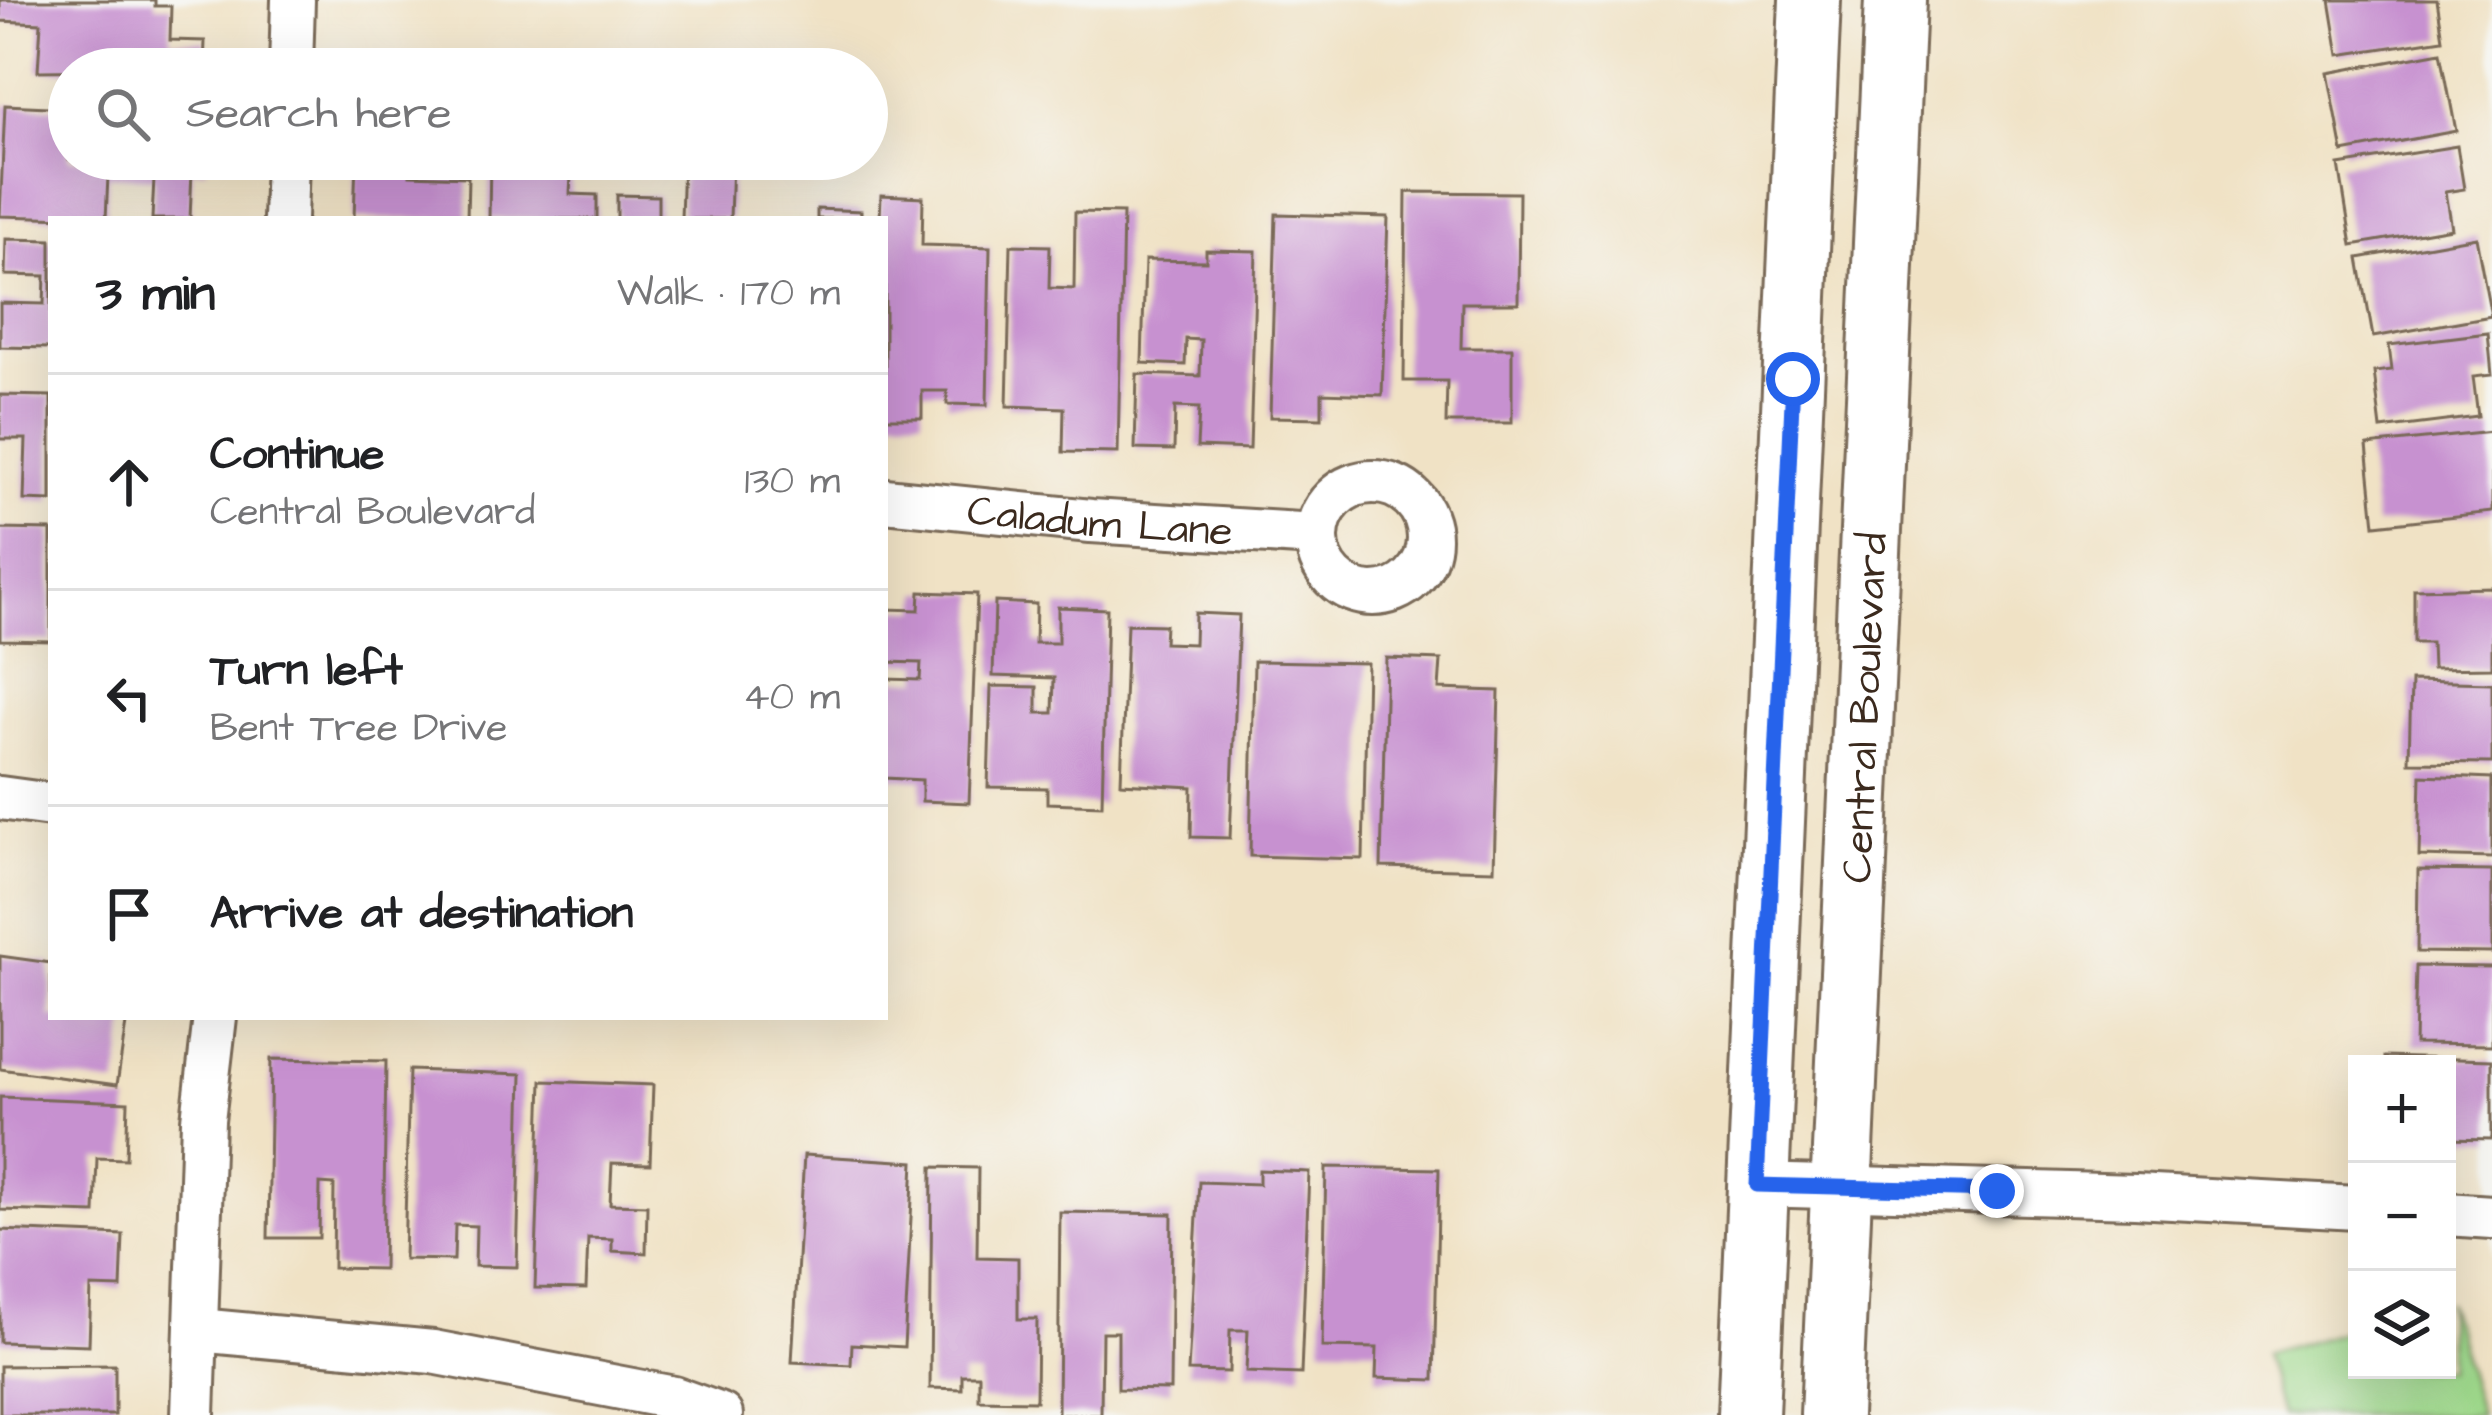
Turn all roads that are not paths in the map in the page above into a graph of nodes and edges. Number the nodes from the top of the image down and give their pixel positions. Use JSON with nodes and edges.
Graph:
{"nodes":[{"id":1,"x":293,"y":0,"type":"edge"},
{"id":2,"x":1810,"y":0,"type":"edge"},
{"id":3,"x":1895,"y":0,"type":"edge"},
{"id":4,"x":292,"y":48,"type":"edge"},
{"id":5,"x":286,"y":180,"type":"edge"},
{"id":6,"x":285,"y":216,"type":"edge"},
{"id":7,"x":888,"y":500,"type":"edge"},
{"id":8,"x":1316,"y":535,"type":"dead end"},
{"id":9,"x":0,"y":798,"type":"edge"},
{"id":10,"x":48,"y":805,"type":"edge"},
{"id":11,"x":215,"y":1020,"type":"edge"},
{"id":12,"x":1757,"y":1185,"type":"junction"},
{"id":13,"x":1842,"y":1186,"type":"junction"},
{"id":14,"x":2348,"y":1208,"type":"edge"},
{"id":15,"x":2456,"y":1215,"type":"edge"},
{"id":16,"x":2492,"y":1217,"type":"edge"},
{"id":17,"x":198,"y":1330,"type":"junction"},
{"id":18,"x":194,"y":1415,"type":"edge"},
{"id":19,"x":721,"y":1415,"type":"edge"},
{"id":20,"x":1748,"y":1415,"type":"edge"},
{"id":21,"x":1832,"y":1415,"type":"edge"}],
"edges":[{"from":1,"to":4,"type":"street"},
{"from":2,"to":12,"type":"street","name":"Central Boulevard"},
{"from":3,"to":13,"type":"street","name":"Central Boulevard"},
{"from":5,"to":6,"type":"street"},
{"from":7,"to":8,"type":"street","name":"Caladum Lane"},
{"from":9,"to":10,"type":"street"},
{"from":11,"to":17,"type":"street"},
{"from":12,"to":13,"type":"street"},
{"from":12,"to":20,"type":"street","name":"Central Boulevard"},
{"from":13,"to":14,"type":"street"},
{"from":13,"to":21,"type":"street","name":"Central Boulevard"},
{"from":15,"to":16,"type":"street"},
{"from":17,"to":18,"type":"street"},
{"from":17,"to":19,"type":"street"}]}
